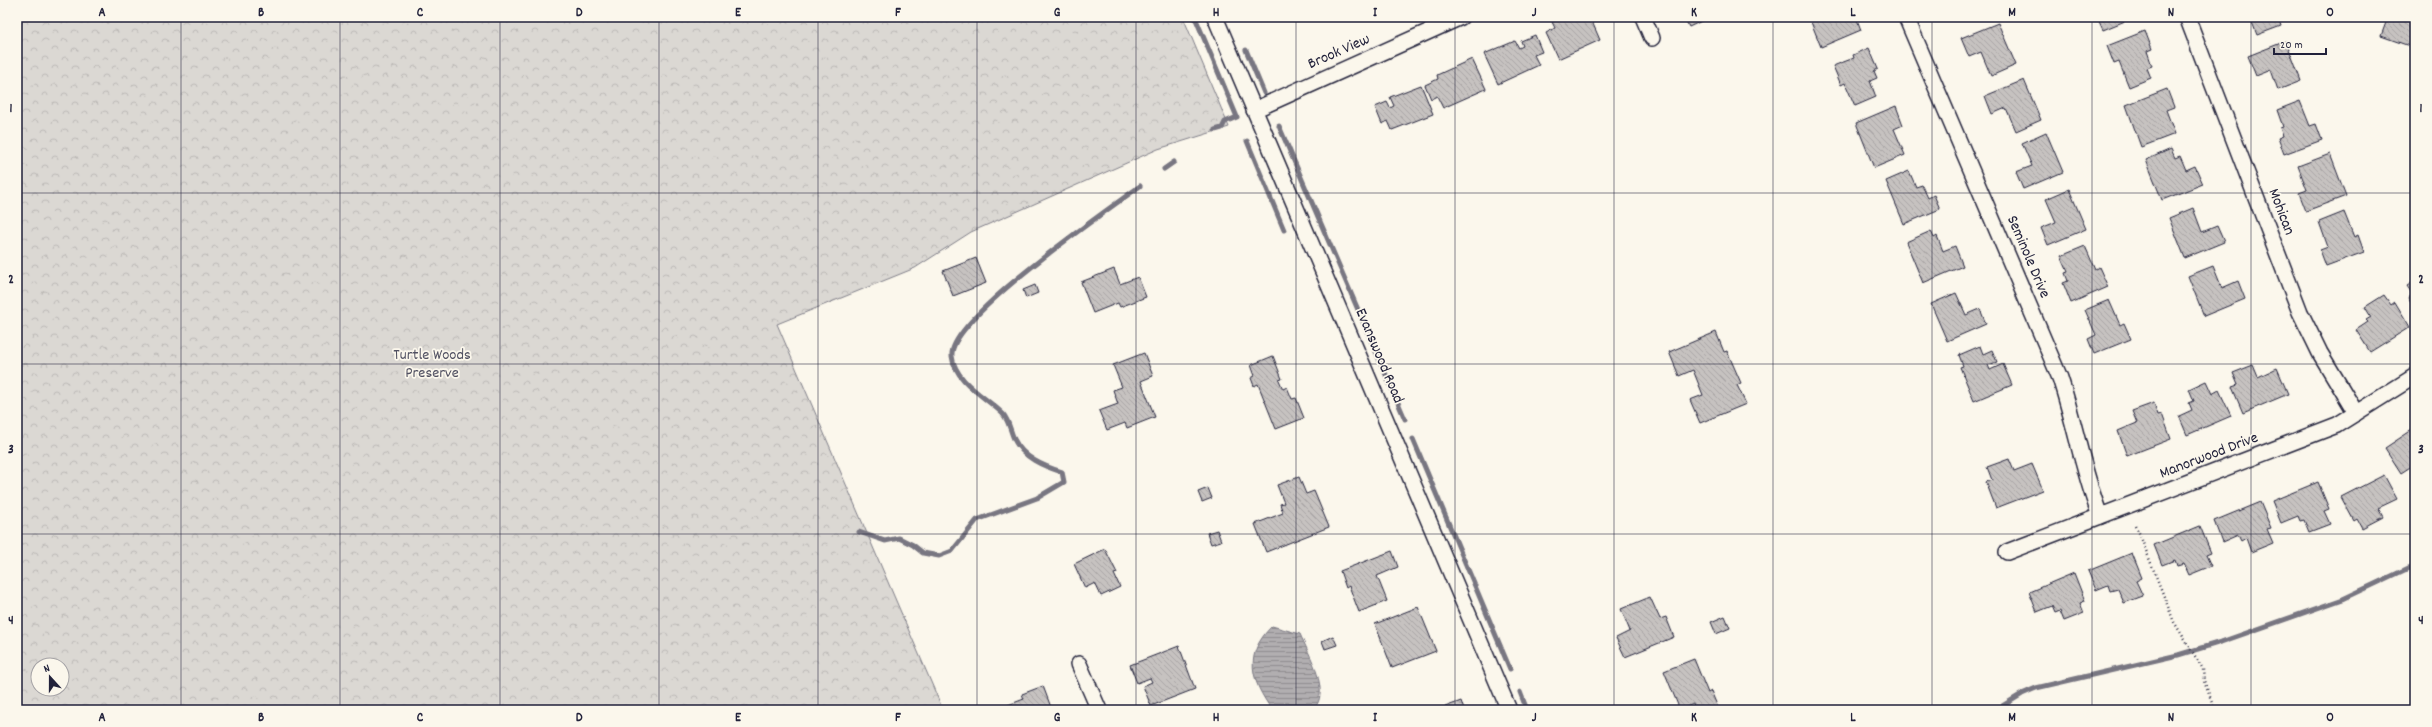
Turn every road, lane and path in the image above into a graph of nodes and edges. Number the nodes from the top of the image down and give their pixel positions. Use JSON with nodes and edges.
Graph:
{"nodes":[{"id":1,"x":1215,"y":17,"type":"edge"},
{"id":2,"x":1460,"y":17,"type":"edge"},
{"id":3,"x":1643,"y":17,"type":"edge"},
{"id":4,"x":1906,"y":17,"type":"edge"},
{"id":5,"x":2187,"y":17,"type":"edge"},
{"id":6,"x":1652,"y":38,"type":"dead end"},
{"id":7,"x":1254,"y":110,"type":"junction"},
{"id":8,"x":2415,"y":376,"type":"edge"},
{"id":9,"x":2356,"y":414,"type":"junction"},
{"id":10,"x":2100,"y":516,"type":"junction"},
{"id":11,"x":2136,"y":525,"type":"dead end"},
{"id":12,"x":2007,"y":552,"type":"dead end"},
{"id":13,"x":1079,"y":664,"type":"dead end"},
{"id":14,"x":1099,"y":710,"type":"edge"},
{"id":15,"x":1509,"y":710,"type":"edge"},
{"id":16,"x":2215,"y":710,"type":"edge"}],
"edges":[{"from":1,"to":7,"type":"street","name":"Evanswood Road"},
{"from":2,"to":7,"type":"street","name":"Brook View"},
{"from":3,"to":6,"type":"street"},
{"from":4,"to":10,"type":"street","name":"Seminole Drive"},
{"from":5,"to":9,"type":"street","name":"Mohican"},
{"from":7,"to":15,"type":"street","name":"Evanswood Road"},
{"from":8,"to":9,"type":"street","name":"Manorwood Drive"},
{"from":9,"to":10,"type":"street","name":"Manorwood Drive"},
{"from":10,"to":12,"type":"street","name":"Manorwood Drive"},
{"from":11,"to":16,"type":"path"},
{"from":13,"to":14,"type":"street"}]}
